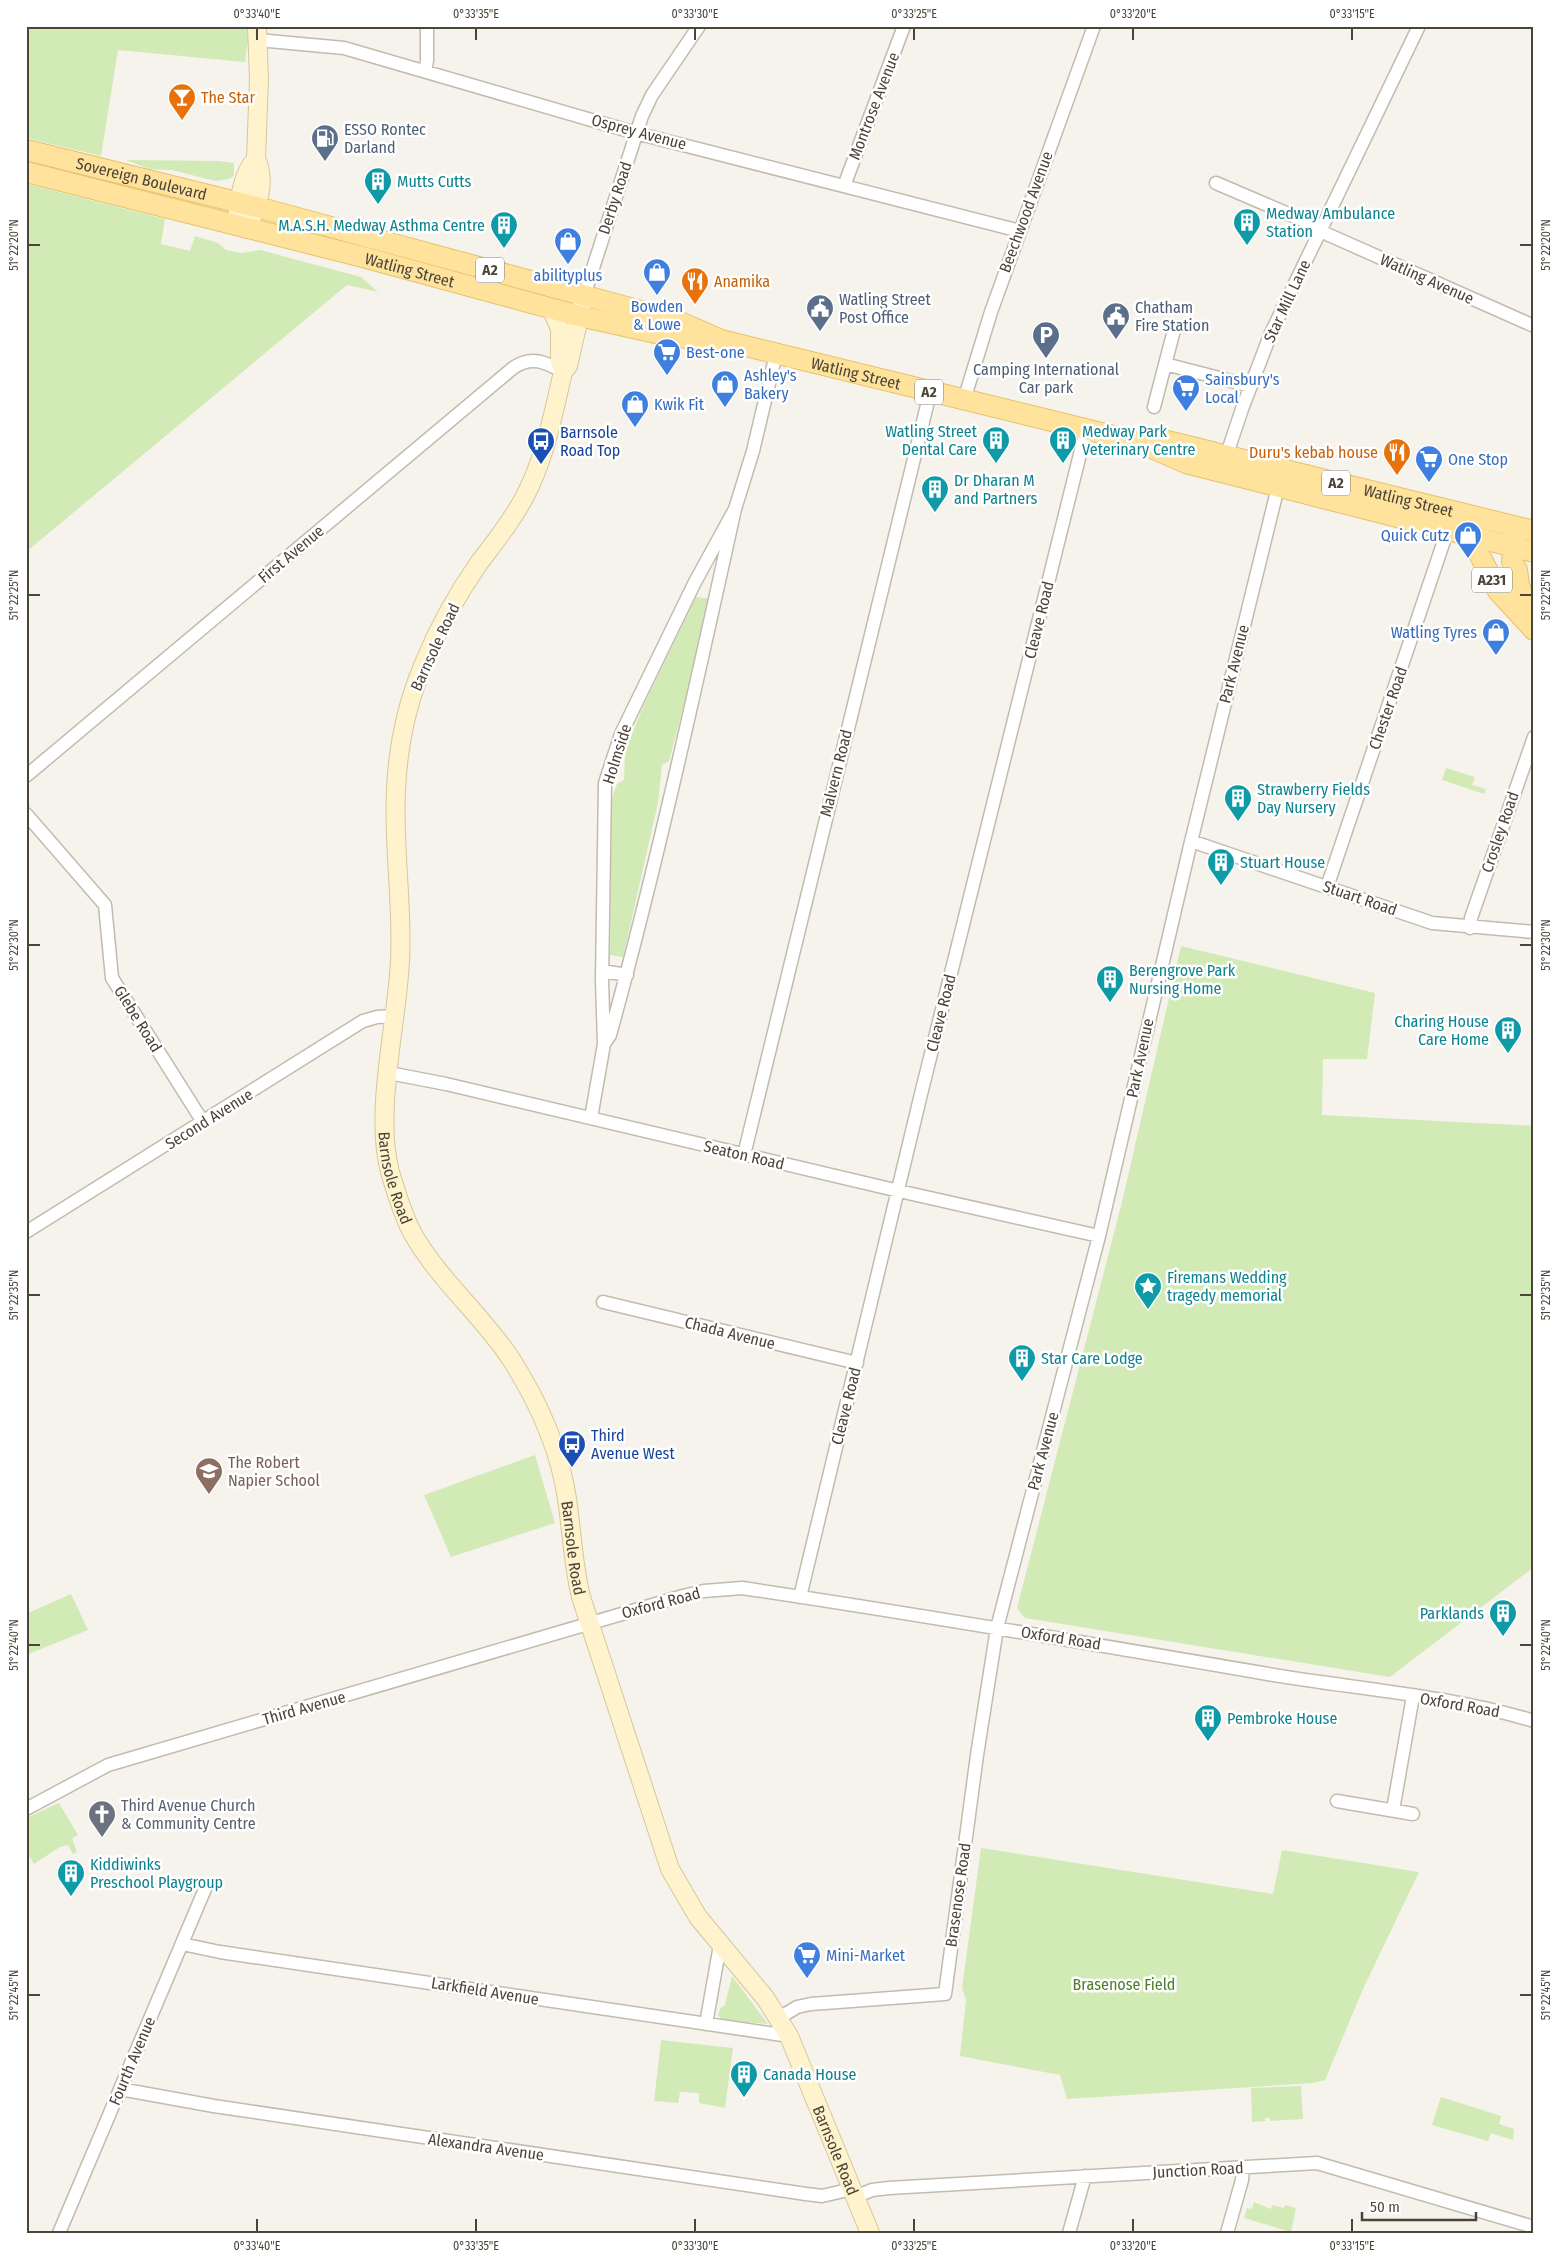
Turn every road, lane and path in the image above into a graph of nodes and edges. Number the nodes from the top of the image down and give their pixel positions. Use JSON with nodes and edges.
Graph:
{"nodes":[{"id":1,"x":427,"y":26,"type":"edge"},
{"id":2,"x":699,"y":26,"type":"edge"},
{"id":3,"x":904,"y":26,"type":"edge"},
{"id":4,"x":1094,"y":26,"type":"edge"},
{"id":5,"x":1419,"y":26,"type":"edge"},
{"id":6,"x":257,"y":33,"type":"edge"},
{"id":7,"x":425,"y":71,"type":"junction"},
{"id":8,"x":636,"y":133,"type":"junction"},
{"id":9,"x":26,"y":150,"type":"edge"},
{"id":10,"x":26,"y":172,"type":"edge"},
{"id":11,"x":1216,"y":183,"type":"dead end"},
{"id":12,"x":844,"y":186,"type":"junction"},
{"id":13,"x":248,"y":205,"type":"junction"},
{"id":14,"x":241,"y":227,"type":"junction"},
{"id":15,"x":1321,"y":230,"type":"junction"},
{"id":16,"x":1020,"y":231,"type":"junction"},
{"id":17,"x":584,"y":296,"type":"junction"},
{"id":18,"x":551,"y":308,"type":"junction"},
{"id":19,"x":579,"y":316,"type":"junction"},
{"id":20,"x":1534,"y":326,"type":"edge"},
{"id":21,"x":1174,"y":330,"type":"dead end"},
{"id":22,"x":721,"y":340,"type":"junction"},
{"id":23,"x":776,"y":354,"type":"junction"},
{"id":24,"x":1165,"y":364,"type":"junction"},
{"id":25,"x":563,"y":372,"type":"junction"},
{"id":26,"x":1250,"y":386,"type":"junction"},
{"id":27,"x":930,"y":392,"type":"junction"},
{"id":28,"x":964,"y":400,"type":"junction"},
{"id":29,"x":1154,"y":407,"type":"dead end"},
{"id":30,"x":1086,"y":430,"type":"junction"},
{"id":31,"x":1224,"y":464,"type":"junction"},
{"id":32,"x":1278,"y":487,"type":"junction"},
{"id":33,"x":735,"y":509,"type":"junction"},
{"id":34,"x":1448,"y":529,"type":"junction"},
{"id":35,"x":1474,"y":535,"type":"junction"},
{"id":36,"x":1521,"y":535,"type":"edge"},
{"id":37,"x":1534,"y":552,"type":"edge"},
{"id":38,"x":695,"y":582,"type":"junction"},
{"id":39,"x":1534,"y":586,"type":"edge"},
{"id":40,"x":717,"y":589,"type":"junction"},
{"id":41,"x":1530,"y":623,"type":"edge"},
{"id":42,"x":1534,"y":737,"type":"edge"},
{"id":43,"x":26,"y":776,"type":"edge"},
{"id":44,"x":26,"y":814,"type":"edge"},
{"id":45,"x":1191,"y":841,"type":"junction"},
{"id":46,"x":1327,"y":887,"type":"junction"},
{"id":47,"x":1470,"y":928,"type":"junction"},
{"id":48,"x":1534,"y":932,"type":"edge"},
{"id":49,"x":602,"y":971,"type":"junction"},
{"id":50,"x":627,"y":975,"type":"junction"},
{"id":51,"x":395,"y":1016,"type":"junction"},
{"id":52,"x":604,"y":1044,"type":"junction"},
{"id":53,"x":388,"y":1073,"type":"junction"},
{"id":54,"x":591,"y":1118,"type":"junction"},
{"id":55,"x":203,"y":1122,"type":"junction"},
{"id":56,"x":744,"y":1155,"type":"junction"},
{"id":57,"x":899,"y":1191,"type":"junction"},
{"id":58,"x":26,"y":1232,"type":"edge"},
{"id":59,"x":1099,"y":1236,"type":"junction"},
{"id":60,"x":603,"y":1302,"type":"dead end"},
{"id":61,"x":856,"y":1363,"type":"junction"},
{"id":62,"x":800,"y":1596,"type":"junction"},
{"id":63,"x":589,"y":1624,"type":"junction"},
{"id":64,"x":997,"y":1628,"type":"junction"},
{"id":65,"x":1412,"y":1696,"type":"junction"},
{"id":66,"x":1534,"y":1721,"type":"edge"},
{"id":67,"x":1337,"y":1801,"type":"dead end"},
{"id":68,"x":26,"y":1809,"type":"edge"},
{"id":69,"x":1393,"y":1810,"type":"junction"},
{"id":70,"x":1414,"y":1814,"type":"dead end"},
{"id":71,"x":206,"y":1889,"type":"dead end"},
{"id":72,"x":182,"y":1944,"type":"junction"},
{"id":73,"x":720,"y":1945,"type":"junction"},
{"id":74,"x":778,"y":2018,"type":"junction"},
{"id":75,"x":706,"y":2024,"type":"junction"},
{"id":76,"x":789,"y":2036,"type":"junction"},
{"id":77,"x":120,"y":2089,"type":"junction"},
{"id":78,"x":1243,"y":2167,"type":"junction"},
{"id":79,"x":1085,"y":2176,"type":"junction"},
{"id":80,"x":854,"y":2193,"type":"junction"},
{"id":81,"x":1534,"y":2227,"type":"edge"},
{"id":82,"x":59,"y":2233,"type":"edge"},
{"id":83,"x":870,"y":2233,"type":"edge"},
{"id":84,"x":1069,"y":2233,"type":"edge"},
{"id":85,"x":1227,"y":2233,"type":"edge"}],
"edges":[{"from":1,"to":7,"type":"street"},
{"from":2,"to":8,"type":"street","name":"Derby Road"},
{"from":3,"to":12,"type":"street","name":"Montrose Avenue"},
{"from":4,"to":16,"type":"street","name":"Beechwood Avenue"},
{"from":5,"to":15,"type":"street","name":"Star Mill Lane"},
{"from":6,"to":7,"type":"street","name":"Osprey Avenue"},
{"from":6,"to":13,"type":"street"},
{"from":7,"to":8,"type":"street","name":"Osprey Avenue"},
{"from":8,"to":12,"type":"street","name":"Osprey Avenue"},
{"from":8,"to":17,"type":"street","name":"Derby Road"},
{"from":9,"to":13,"type":"main road","name":"Sovereign Boulevard","number":"A2"},
{"from":10,"to":14,"type":"main road","name":"Sovereign Boulevard","number":"A2"},
{"from":11,"to":15,"type":"street","name":"Watling Avenue"},
{"from":12,"to":16,"type":"street","name":"Osprey Avenue"},
{"from":13,"to":14,"type":"street"},
{"from":13,"to":17,"type":"main road","name":"Watling Street","number":"A2"},
{"from":14,"to":18,"type":"main road","name":"Watling Street","number":"A2"},
{"from":15,"to":20,"type":"street","name":"Watling Avenue"},
{"from":15,"to":26,"type":"street","name":"Star Mill Lane"},
{"from":16,"to":28,"type":"street","name":"Beechwood Avenue"},
{"from":17,"to":19,"type":"street","name":"Barnsole Road"},
{"from":17,"to":22,"type":"main road","name":"Watling Street","number":"A2"},
{"from":18,"to":19,"type":"main road","name":"Watling Street","number":"A2"},
{"from":18,"to":25,"type":"street","name":"Barnsole Road"},
{"from":19,"to":22,"type":"main road","name":"Watling Street","number":"A2"},
{"from":19,"to":25,"type":"street","name":"Barnsole Road"},
{"from":21,"to":24,"type":"street"},
{"from":22,"to":23,"type":"main road","name":"Watling Street","number":"A2"},
{"from":23,"to":27,"type":"main road","name":"Watling Street","number":"A2"},
{"from":23,"to":33,"type":"street","name":"Holmside"},
{"from":24,"to":26,"type":"street"},
{"from":24,"to":29,"type":"street"},
{"from":25,"to":43,"type":"street","name":"First Avenue"},
{"from":25,"to":51,"type":"street","name":"Barnsole Road"},
{"from":26,"to":31,"type":"street","name":"Star Mill Lane"},
{"from":27,"to":28,"type":"main road","name":"Watling Street","number":"A2"},
{"from":27,"to":56,"type":"street","name":"Malvern Road"},
{"from":28,"to":30,"type":"main road","name":"Watling Street","number":"A2"},
{"from":30,"to":31,"type":"main road","name":"Watling Street","number":"A2"},
{"from":30,"to":57,"type":"street","name":"Cleave Road"},
{"from":31,"to":32,"type":"main road","name":"Watling Street","number":"A2"},
{"from":31,"to":36,"type":"main road","name":"Watling Street","number":"A2"},
{"from":32,"to":34,"type":"main road","name":"Watling Street","number":"A2"},
{"from":32,"to":45,"type":"street","name":"Park Avenue"},
{"from":33,"to":38,"type":"street","name":"Holmside"},
{"from":33,"to":40,"type":"street","name":"Holmside"},
{"from":34,"to":35,"type":"main road","name":"Watling Street","number":"A2"},
{"from":34,"to":46,"type":"street","name":"Chester Road"},
{"from":35,"to":36,"type":"main road","number":"A2"},
{"from":35,"to":41,"type":"main road","number":"A231"},
{"from":36,"to":37,"type":"main road","number":"A2"},
{"from":36,"to":41,"type":"main road","number":"A231"},
{"from":38,"to":40,"type":"street"},
{"from":38,"to":49,"type":"street","name":"Holmside"},
{"from":39,"to":41,"type":"main road","number":"A231"},
{"from":40,"to":50,"type":"street","name":"Holmside"},
{"from":42,"to":47,"type":"street","name":"Crosley Road"},
{"from":44,"to":55,"type":"street","name":"Glebe Road"},
{"from":45,"to":46,"type":"street","name":"Stuart Road"},
{"from":45,"to":59,"type":"street","name":"Park Avenue"},
{"from":46,"to":47,"type":"street","name":"Stuart Road"},
{"from":47,"to":48,"type":"street","name":"Stuart Road"},
{"from":49,"to":50,"type":"street"},
{"from":49,"to":52,"type":"street","name":"Holmside"},
{"from":50,"to":52,"type":"street","name":"Holmside"},
{"from":51,"to":53,"type":"street","name":"Barnsole Road"},
{"from":51,"to":55,"type":"street","name":"Second Avenue"},
{"from":52,"to":54,"type":"street","name":"Holmside"},
{"from":53,"to":54,"type":"street","name":"Seaton Road"},
{"from":53,"to":63,"type":"street","name":"Barnsole Road"},
{"from":54,"to":56,"type":"street","name":"Seaton Road"},
{"from":55,"to":58,"type":"street","name":"Second Avenue"},
{"from":56,"to":57,"type":"street","name":"Seaton Road"},
{"from":57,"to":59,"type":"street","name":"Seaton Road"},
{"from":57,"to":61,"type":"street","name":"Cleave Road"},
{"from":59,"to":64,"type":"street","name":"Park Avenue"},
{"from":60,"to":61,"type":"street","name":"Chada Avenue"},
{"from":61,"to":62,"type":"street","name":"Cleave Road"},
{"from":62,"to":63,"type":"street","name":"Oxford Road"},
{"from":62,"to":64,"type":"street","name":"Oxford Road"},
{"from":63,"to":68,"type":"street","name":"Third Avenue"},
{"from":63,"to":73,"type":"street","name":"Barnsole Road"},
{"from":64,"to":65,"type":"street","name":"Oxford Road"},
{"from":64,"to":74,"type":"street","name":"Brasenose Road"},
{"from":65,"to":66,"type":"street","name":"Oxford Road"},
{"from":65,"to":69,"type":"street"},
{"from":67,"to":69,"type":"street"},
{"from":69,"to":70,"type":"street"},
{"from":71,"to":72,"type":"street","name":"Fourth Avenue"},
{"from":72,"to":75,"type":"street","name":"Larkfield Avenue"},
{"from":72,"to":77,"type":"street","name":"Fourth Avenue"},
{"from":73,"to":74,"type":"street","name":"Barnsole Road"},
{"from":73,"to":75,"type":"street"},
{"from":74,"to":76,"type":"street","name":"Barnsole Road"},
{"from":75,"to":76,"type":"street","name":"Larkfield Avenue"},
{"from":76,"to":80,"type":"street","name":"Barnsole Road"},
{"from":77,"to":80,"type":"street","name":"Alexandra Avenue"},
{"from":77,"to":82,"type":"street","name":"Fourth Avenue"},
{"from":78,"to":79,"type":"street","name":"Junction Road"},
{"from":78,"to":81,"type":"street","name":"Junction Road"},
{"from":78,"to":85,"type":"street"},
{"from":79,"to":80,"type":"street","name":"Junction Road"},
{"from":79,"to":84,"type":"street"},
{"from":80,"to":83,"type":"street","name":"Barnsole Road"}]}
